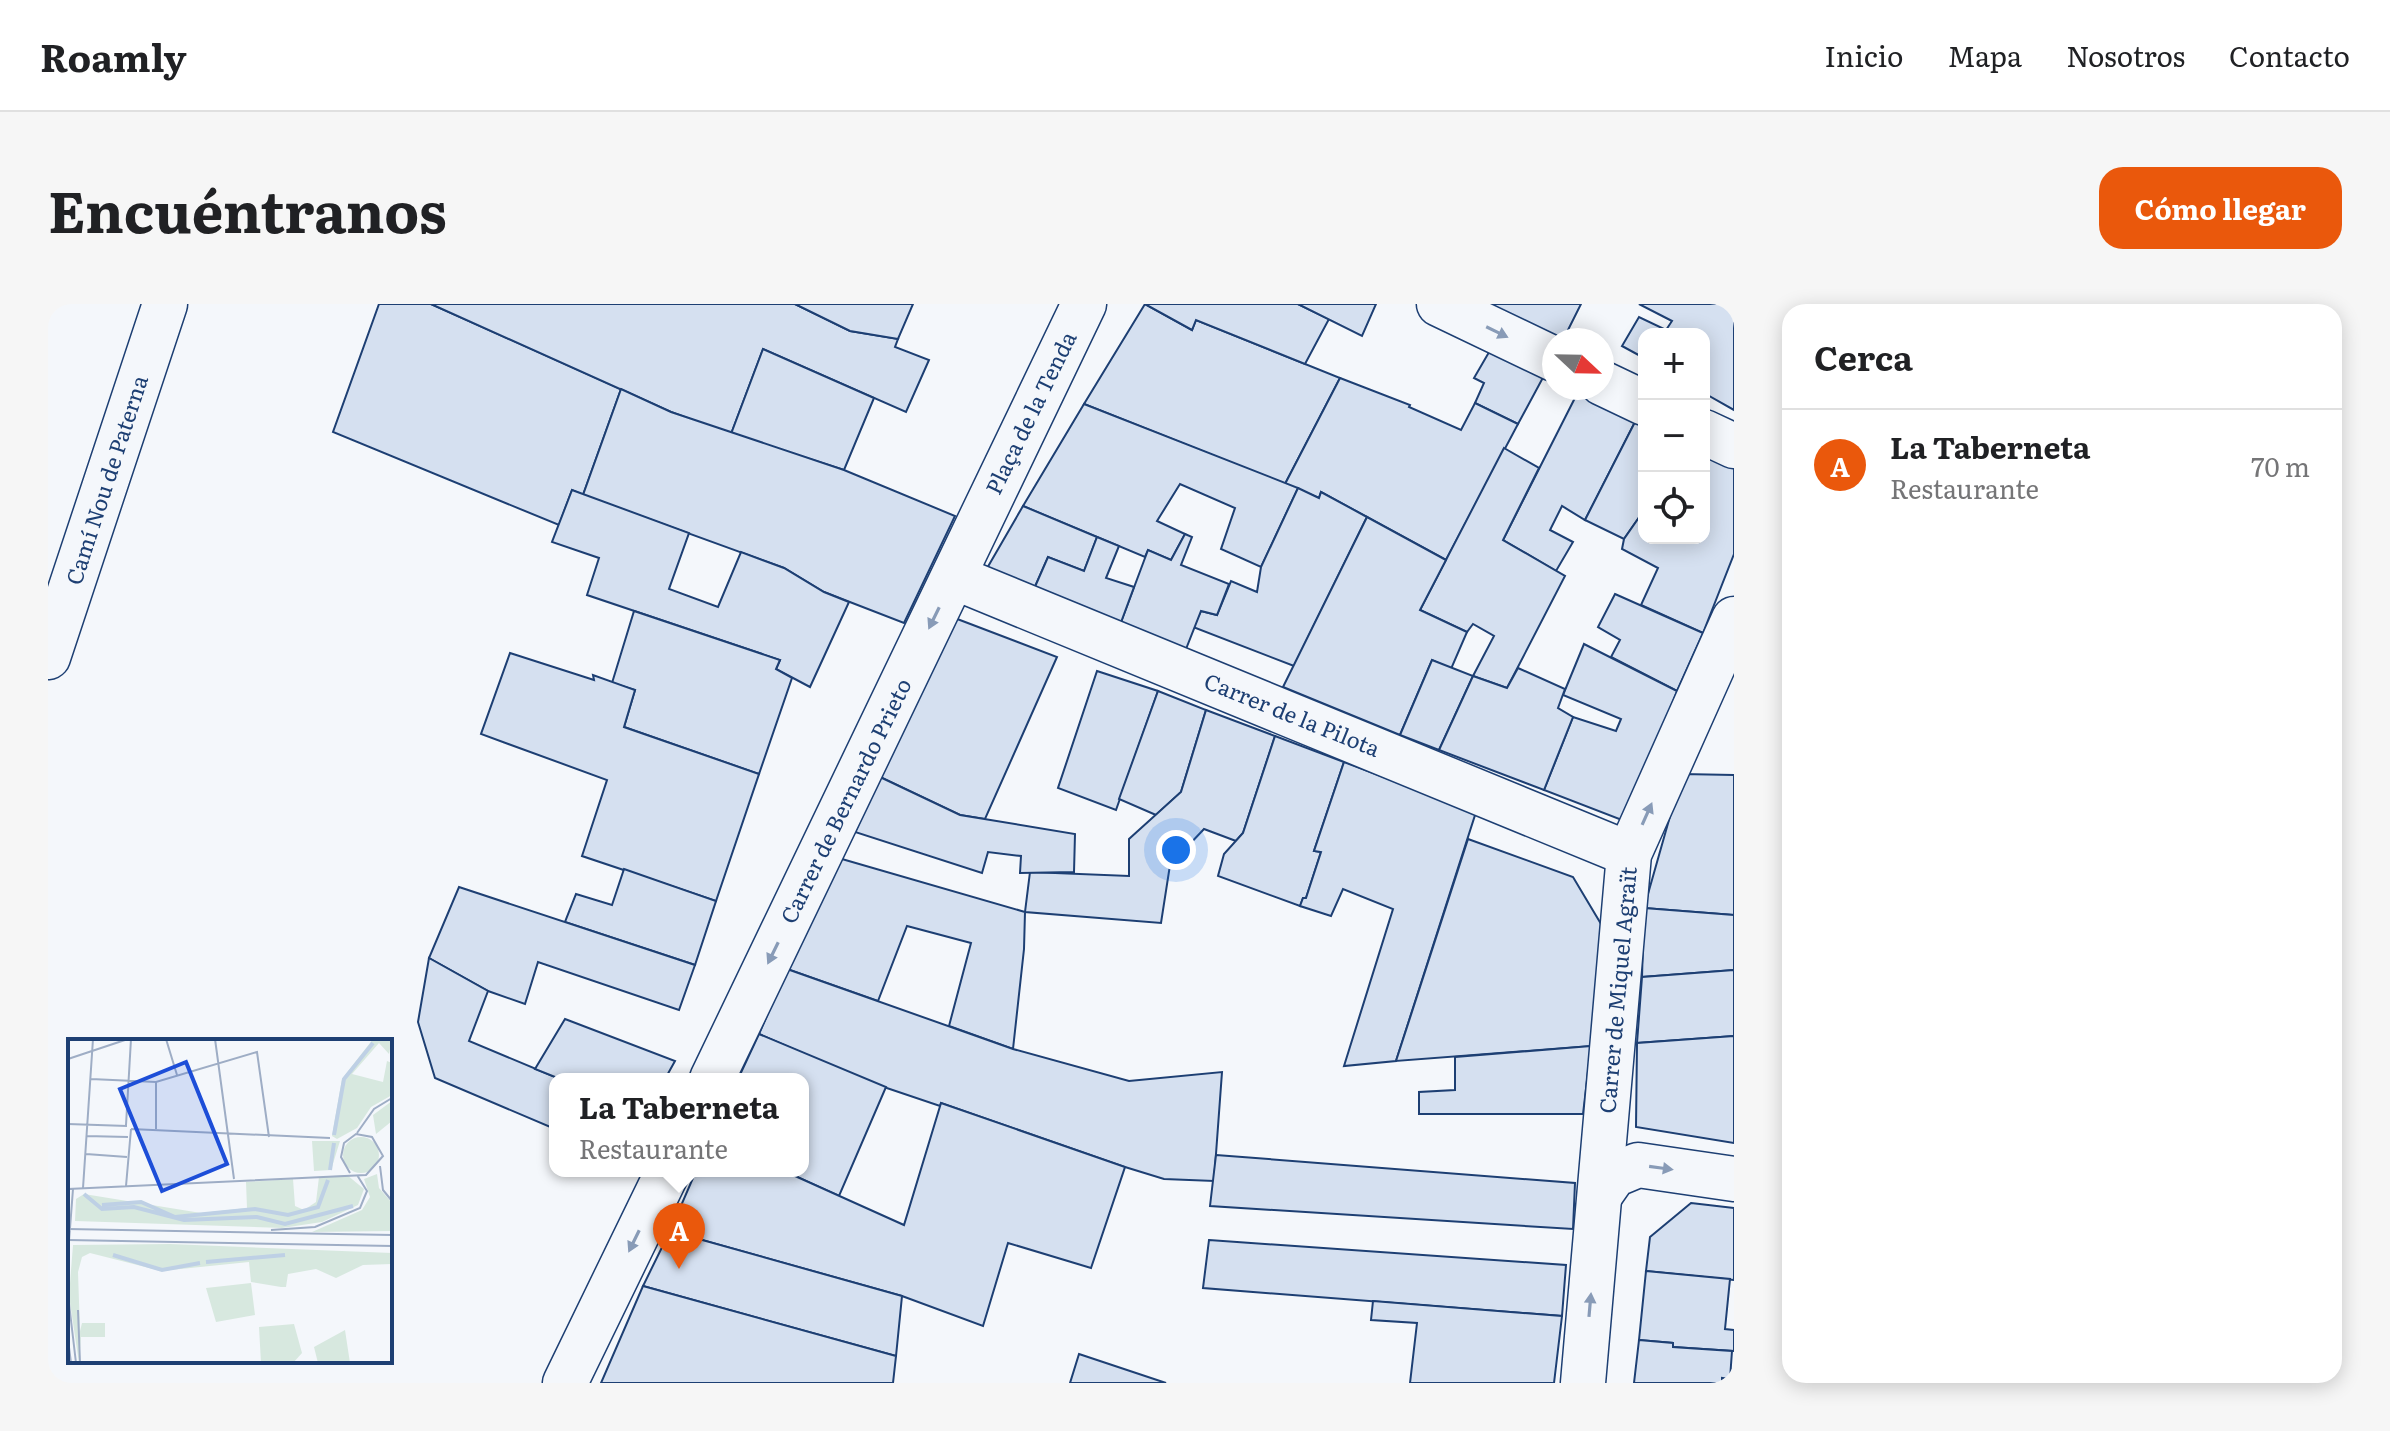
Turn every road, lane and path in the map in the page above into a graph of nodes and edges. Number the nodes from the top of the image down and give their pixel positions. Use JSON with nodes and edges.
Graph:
{"nodes":[{"id":1,"x":165,"y":304,"type":"edge"},
{"id":2,"x":1084,"y":304,"type":"edge"},
{"id":3,"x":1439,"y":304,"type":"edge"},
{"id":4,"x":1542,"y":353,"type":"edge"},
{"id":5,"x":1614,"y":389,"type":"edge"},
{"id":6,"x":1638,"y":400,"type":"edge"},
{"id":7,"x":1710,"y":435,"type":"edge"},
{"id":8,"x":1734,"y":446,"type":"edge"},
{"id":9,"x":979,"y":522,"type":"joint"},
{"id":10,"x":954,"y":577,"type":"junction"},
{"id":11,"x":1734,"y":619,"type":"edge"},
{"id":12,"x":48,"y":657,"type":"edge"},
{"id":13,"x":1629,"y":854,"type":"junction"},
{"id":14,"x":715,"y":1073,"type":"edge"},
{"id":15,"x":665,"y":1177,"type":"edge"},
{"id":16,"x":1734,"y":1179,"type":"edge"},
{"id":17,"x":1600,"y":1195,"type":"junction"},
{"id":18,"x":565,"y":1383,"type":"edge"},
{"id":19,"x":1583,"y":1383,"type":"edge"}],
"edges":[{"from":1,"to":12,"type":"street","name":"Camí Nou de Paterna"},
{"from":2,"to":9,"type":"street","name":"Plaça de la Tenda"},
{"from":3,"to":4,"type":"street","one_way":true},
{"from":5,"to":6,"type":"street"},
{"from":7,"to":8,"type":"street"},
{"from":9,"to":10,"type":"street","name":"Carrer de Bernardo Prieto"},
{"from":10,"to":13,"type":"street","name":"Carrer de la Pilota"},
{"from":10,"to":14,"type":"street","name":"Carrer de Bernardo Prieto","one_way":true},
{"from":13,"to":11,"type":"street","name":"Carrer de Miquel Agraït","one_way":true},
{"from":13,"to":17,"type":"street","name":"Carrer de Miquel Agraït"},
{"from":15,"to":18,"type":"street","one_way":true},
{"from":17,"to":16,"type":"street","one_way":true},
{"from":19,"to":17,"type":"street","name":"Carrer de Miquel Agraït","one_way":true}]}
